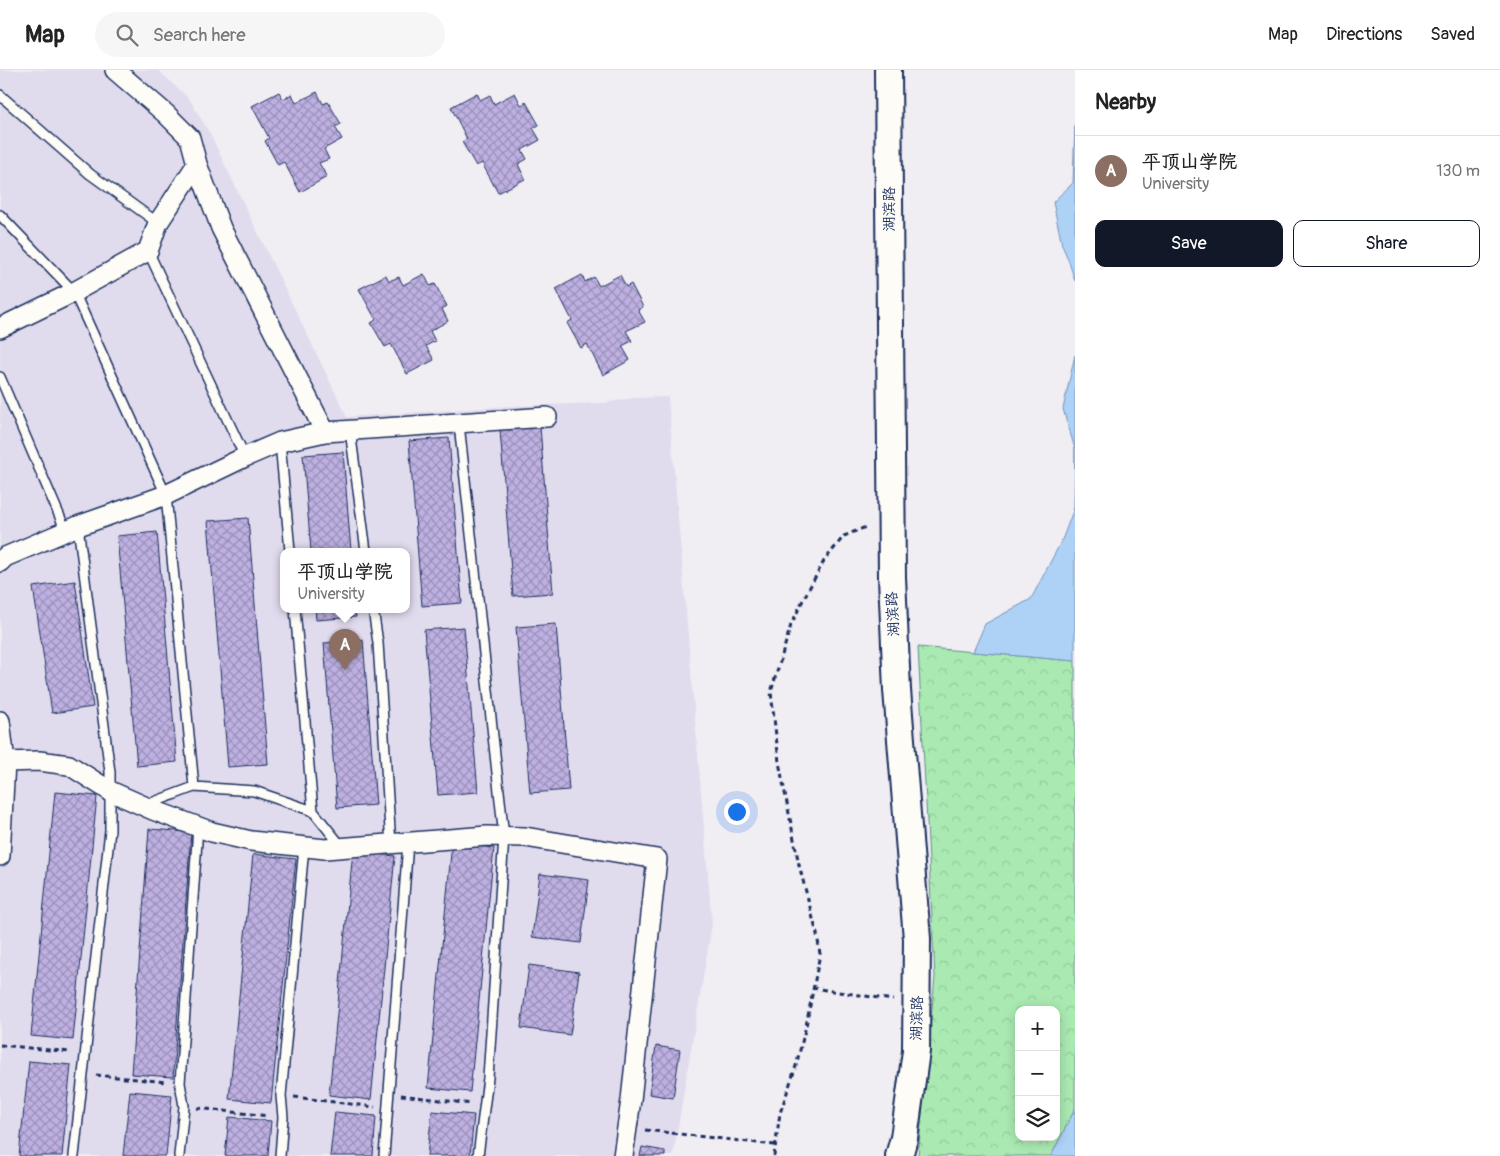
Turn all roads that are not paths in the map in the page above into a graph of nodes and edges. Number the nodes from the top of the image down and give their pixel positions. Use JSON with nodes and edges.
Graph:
{"nodes":[{"id":1,"x":115,"y":70,"type":"edge"},
{"id":2,"x":888,"y":70,"type":"edge"},
{"id":3,"x":0,"y":95,"type":"edge"},
{"id":4,"x":197,"y":164,"type":"junction"},
{"id":5,"x":0,"y":215,"type":"edge"},
{"id":6,"x":158,"y":223,"type":"junction"},
{"id":7,"x":148,"y":251,"type":"junction"},
{"id":8,"x":74,"y":292,"type":"junction"},
{"id":9,"x":0,"y":328,"type":"edge"},
{"id":10,"x":0,"y":377,"type":"edge"},
{"id":11,"x":547,"y":417,"type":"dead end"},
{"id":12,"x":460,"y":424,"type":"junction"},
{"id":13,"x":350,"y":430,"type":"junction"},
{"id":14,"x":325,"y":432,"type":"junction"},
{"id":15,"x":280,"y":442,"type":"junction"},
{"id":16,"x":245,"y":457,"type":"junction"},
{"id":17,"x":166,"y":495,"type":"junction"},
{"id":18,"x":72,"y":529,"type":"junction"},
{"id":19,"x":290,"y":548,"type":"edge"},
{"id":20,"x":366,"y":548,"type":"edge"},
{"id":21,"x":0,"y":562,"type":"edge"},
{"id":22,"x":295,"y":613,"type":"edge"},
{"id":23,"x":374,"y":613,"type":"edge"},
{"id":24,"x":0,"y":721,"type":"edge"},
{"id":25,"x":5,"y":762,"type":"junction"},
{"id":26,"x":194,"y":787,"type":"junction"},
{"id":27,"x":110,"y":791,"type":"junction"},
{"id":28,"x":144,"y":806,"type":"junction"},
{"id":29,"x":313,"y":811,"type":"junction"},
{"id":30,"x":198,"y":827,"type":"junction"},
{"id":31,"x":504,"y":837,"type":"junction"},
{"id":32,"x":399,"y":844,"type":"junction"},
{"id":33,"x":304,"y":847,"type":"junction"},
{"id":34,"x":342,"y":848,"type":"junction"},
{"id":35,"x":0,"y":856,"type":"edge"},
{"id":36,"x":74,"y":1156,"type":"edge"},
{"id":37,"x":179,"y":1156,"type":"edge"},
{"id":38,"x":280,"y":1156,"type":"edge"},
{"id":39,"x":384,"y":1156,"type":"edge"},
{"id":40,"x":478,"y":1156,"type":"edge"},
{"id":41,"x":622,"y":1156,"type":"edge"},
{"id":42,"x":899,"y":1156,"type":"edge"}],
"edges":[{"from":1,"to":4,"type":"street"},
{"from":2,"to":42,"type":"street","name":"湖滨路"},
{"from":3,"to":6,"type":"lane"},
{"from":4,"to":6,"type":"street"},
{"from":4,"to":14,"type":"street"},
{"from":5,"to":8,"type":"lane"},
{"from":6,"to":7,"type":"street"},
{"from":7,"to":8,"type":"street"},
{"from":7,"to":16,"type":"lane"},
{"from":8,"to":9,"type":"street"},
{"from":8,"to":17,"type":"lane"},
{"from":10,"to":18,"type":"lane"},
{"from":11,"to":12,"type":"street"},
{"from":12,"to":13,"type":"street"},
{"from":12,"to":31,"type":"lane"},
{"from":13,"to":14,"type":"street"},
{"from":13,"to":20,"type":"lane"},
{"from":14,"to":15,"type":"street"},
{"from":15,"to":16,"type":"street"},
{"from":15,"to":19,"type":"lane"},
{"from":16,"to":17,"type":"street"},
{"from":17,"to":18,"type":"street"},
{"from":17,"to":26,"type":"lane"},
{"from":18,"to":21,"type":"street"},
{"from":18,"to":27,"type":"lane"},
{"from":22,"to":29,"type":"lane"},
{"from":23,"to":32,"type":"lane"},
{"from":24,"to":25,"type":"street"},
{"from":25,"to":27,"type":"street"},
{"from":25,"to":35,"type":"street"},
{"from":26,"to":28,"type":"lane"},
{"from":26,"to":29,"type":"lane"},
{"from":27,"to":28,"type":"street"},
{"from":27,"to":36,"type":"lane"},
{"from":28,"to":30,"type":"street"},
{"from":29,"to":34,"type":"lane"},
{"from":30,"to":33,"type":"street"},
{"from":30,"to":37,"type":"lane"},
{"from":31,"to":32,"type":"street"},
{"from":31,"to":40,"type":"lane"},
{"from":31,"to":41,"type":"street"},
{"from":32,"to":34,"type":"street"},
{"from":32,"to":39,"type":"lane"},
{"from":33,"to":34,"type":"street"},
{"from":33,"to":38,"type":"lane"}]}
